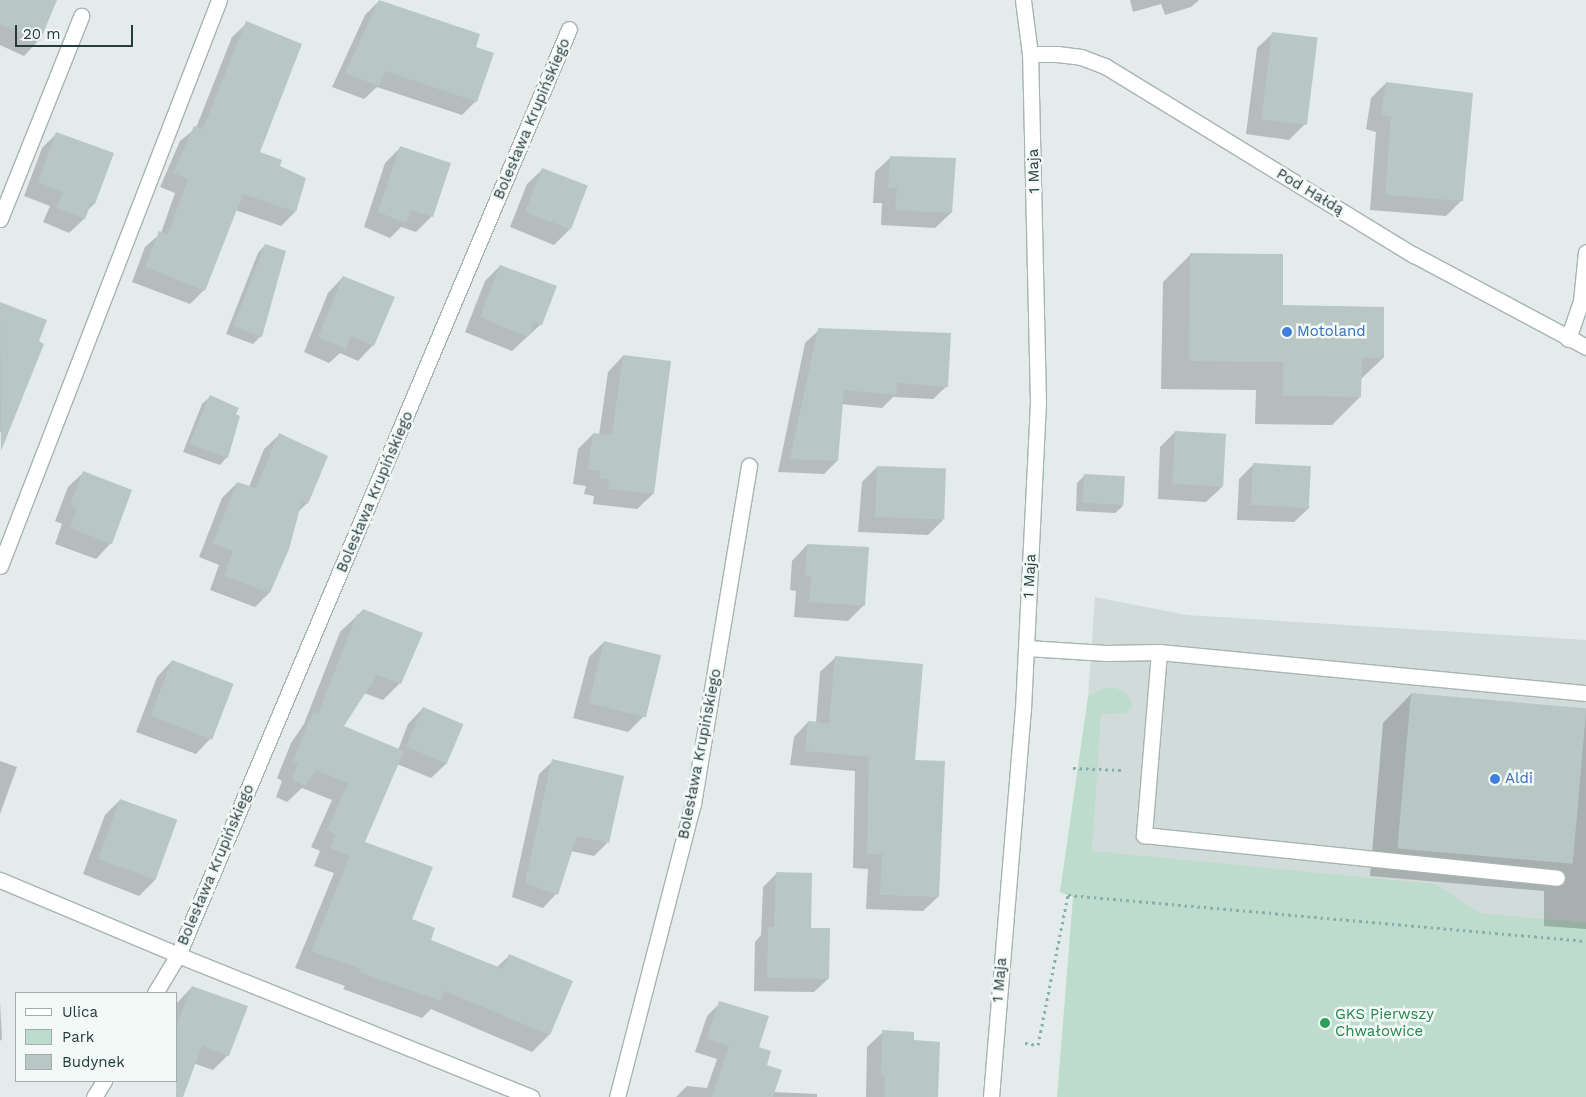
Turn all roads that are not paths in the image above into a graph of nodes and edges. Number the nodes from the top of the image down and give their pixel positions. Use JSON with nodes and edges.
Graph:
{"nodes":[{"id":1,"x":220,"y":0,"type":"edge"},
{"id":2,"x":1023,"y":0,"type":"edge"},
{"id":3,"x":81,"y":16,"type":"dead end"},
{"id":4,"x":569,"y":29,"type":"dead end"},
{"id":5,"x":1030,"y":54,"type":"junction"},
{"id":6,"x":0,"y":219,"type":"edge"},
{"id":7,"x":1586,"y":252,"type":"edge"},
{"id":8,"x":1568,"y":339,"type":"junction"},
{"id":9,"x":1586,"y":347,"type":"edge"},
{"id":10,"x":749,"y":466,"type":"dead end"},
{"id":11,"x":0,"y":566,"type":"edge"},
{"id":12,"x":1027,"y":648,"type":"junction"},
{"id":13,"x":1159,"y":652,"type":"junction"},
{"id":14,"x":1586,"y":693,"type":"edge"},
{"id":15,"x":1557,"y":878,"type":"dead end"},
{"id":16,"x":0,"y":880,"type":"edge"},
{"id":17,"x":178,"y":955,"type":"junction"},
{"id":18,"x":156,"y":992,"type":"edge"},
{"id":19,"x":103,"y":1082,"type":"edge"},
{"id":20,"x":94,"y":1097,"type":"edge"},
{"id":21,"x":532,"y":1097,"type":"edge"},
{"id":22,"x":618,"y":1097,"type":"edge"},
{"id":23,"x":991,"y":1097,"type":"edge"}],
"edges":[{"from":1,"to":11,"type":"street"},
{"from":2,"to":5,"type":"street","name":"1 Maja"},
{"from":3,"to":6,"type":"street"},
{"from":4,"to":17,"type":"street","name":"Bolesława Krupińskiego"},
{"from":5,"to":8,"type":"street","name":"Pod Hałdą"},
{"from":5,"to":12,"type":"street","name":"1 Maja"},
{"from":7,"to":8,"type":"street"},
{"from":8,"to":9,"type":"street","name":"Pod Hałdą"},
{"from":10,"to":22,"type":"street","name":"Bolesława Krupińskiego"},
{"from":12,"to":13,"type":"street"},
{"from":12,"to":23,"type":"street","name":"1 Maja"},
{"from":13,"to":14,"type":"street"},
{"from":13,"to":15,"type":"street"},
{"from":16,"to":17,"type":"street","name":"Bolesława Krupińskiego"},
{"from":17,"to":18,"type":"street"},
{"from":17,"to":21,"type":"street","name":"Bolesława Krupińskiego"},
{"from":19,"to":20,"type":"street"}]}
